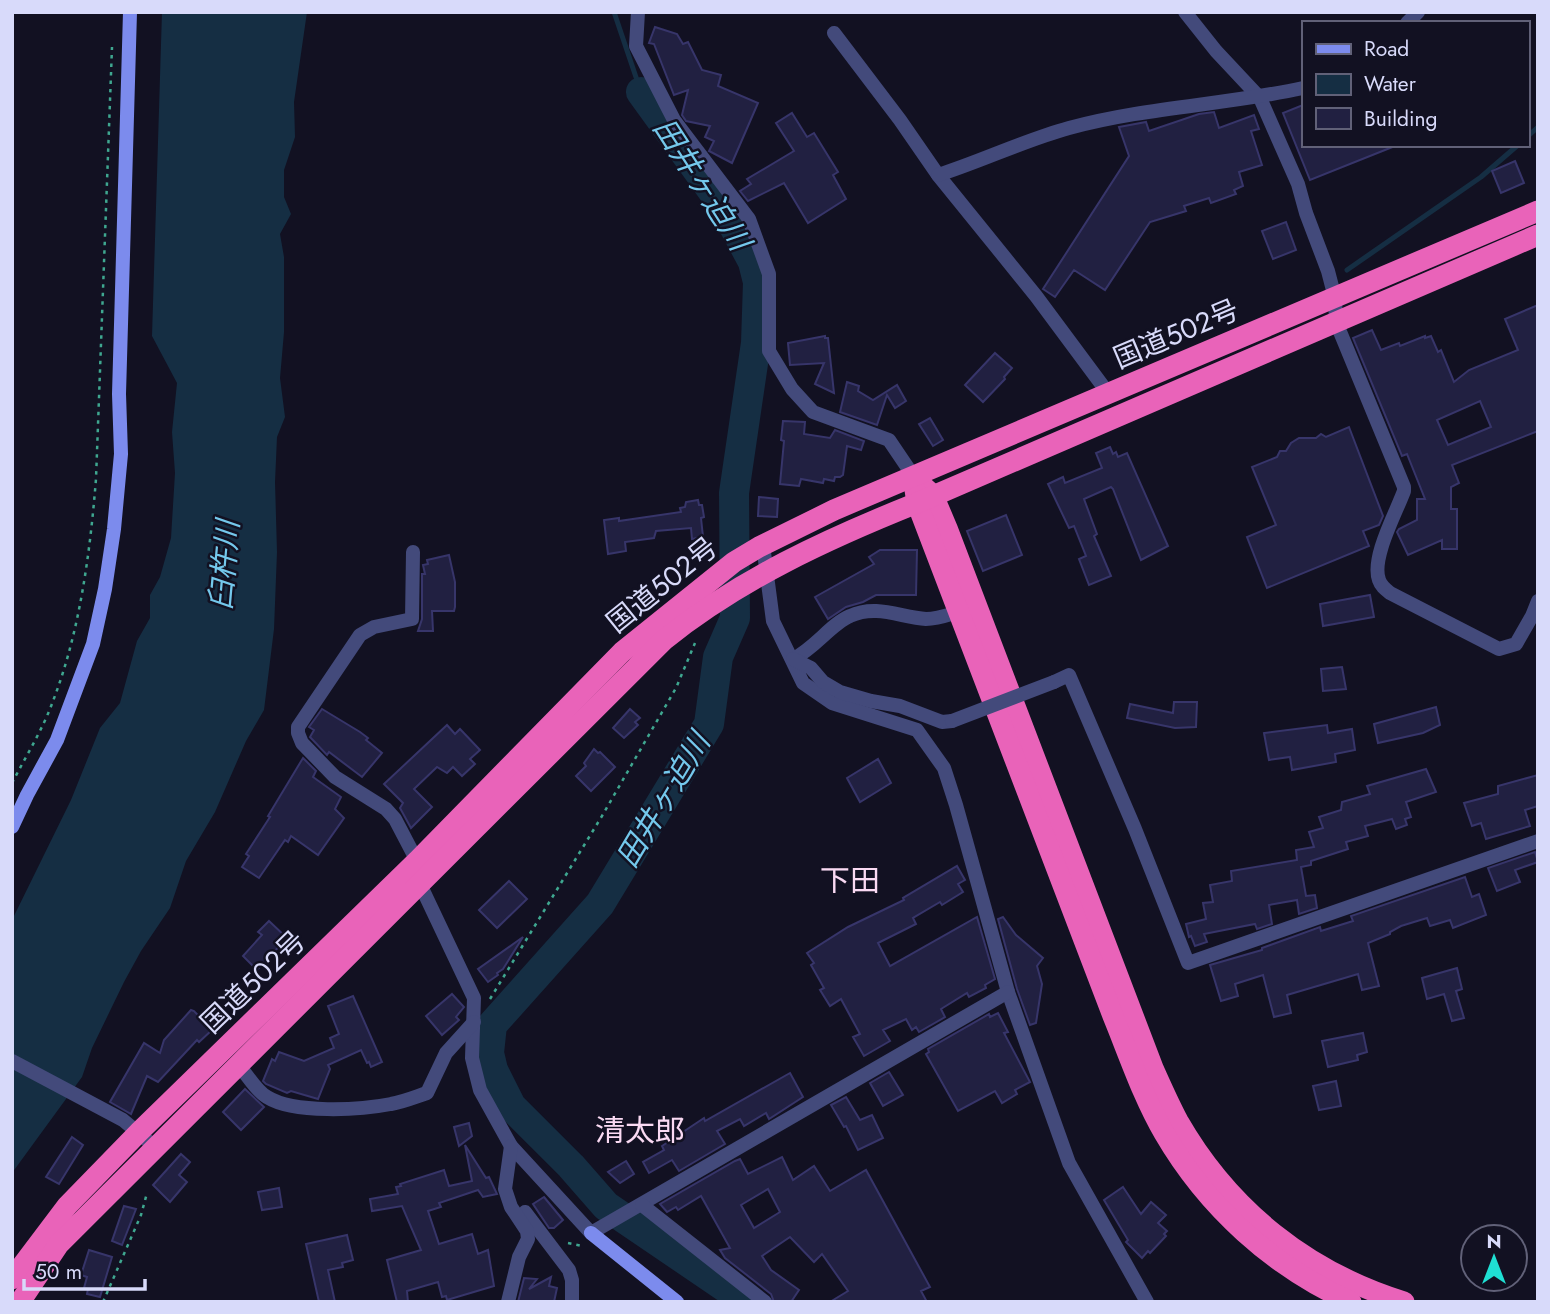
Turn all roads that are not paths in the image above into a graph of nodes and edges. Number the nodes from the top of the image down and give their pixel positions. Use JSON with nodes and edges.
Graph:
{"nodes":[{"id":1,"x":131,"y":12,"type":"edge"},
{"id":2,"x":638,"y":12,"type":"edge"},
{"id":3,"x":1185,"y":12,"type":"edge"},
{"id":4,"x":834,"y":33,"type":"dead end"},
{"id":5,"x":1302,"y":88,"type":"edge"},
{"id":6,"x":1259,"y":97,"type":"junction"},
{"id":7,"x":938,"y":175,"type":"junction"},
{"id":8,"x":1538,"y":211,"type":"edge"},
{"id":9,"x":1538,"y":235,"type":"edge"},
{"id":10,"x":1335,"y":298,"type":"junction"},
{"id":11,"x":1336,"y":322,"type":"junction"},
{"id":12,"x":1108,"y":393,"type":"junction"},
{"id":13,"x":914,"y":477,"type":"junction"},
{"id":14,"x":925,"y":499,"type":"junction"},
{"id":15,"x":761,"y":546,"type":"junction"},
{"id":16,"x":413,"y":552,"type":"dead end"},
{"id":17,"x":763,"y":573,"type":"junction"},
{"id":18,"x":1538,"y":601,"type":"edge"},
{"id":19,"x":958,"y":612,"type":"junction"},
{"id":20,"x":793,"y":659,"type":"junction"},
{"id":21,"x":12,"y":827,"type":"edge"},
{"id":22,"x":1538,"y":841,"type":"edge"},
{"id":23,"x":417,"y":862,"type":"junction"},
{"id":24,"x":420,"y":884,"type":"junction"},
{"id":25,"x":1008,"y":992,"type":"junction"},
{"id":26,"x":474,"y":1022,"type":"junction"},
{"id":27,"x":12,"y":1061,"type":"edge"},
{"id":28,"x":238,"y":1065,"type":"junction"},
{"id":29,"x":139,"y":1132,"type":"junction"},
{"id":30,"x":511,"y":1146,"type":"junction"},
{"id":31,"x":155,"y":1147,"type":"junction"},
{"id":32,"x":507,"y":1173,"type":"junction"},
{"id":33,"x":638,"y":1208,"type":"junction"},
{"id":34,"x":596,"y":1231,"type":"junction"},
{"id":35,"x":12,"y":1279,"type":"edge"},
{"id":36,"x":20,"y":1302,"type":"edge"},
{"id":37,"x":508,"y":1302,"type":"edge"},
{"id":38,"x":572,"y":1302,"type":"edge"},
{"id":39,"x":677,"y":1302,"type":"edge"},
{"id":40,"x":765,"y":1302,"type":"edge"},
{"id":41,"x":1147,"y":1302,"type":"edge"},
{"id":42,"x":1351,"y":1302,"type":"edge"},
{"id":43,"x":1404,"y":1302,"type":"edge"}],
"edges":[{"from":1,"to":21,"type":"street"},
{"from":2,"to":13,"type":"street"},
{"from":3,"to":6,"type":"street"},
{"from":4,"to":7,"type":"street"},
{"from":5,"to":6,"type":"street"},
{"from":6,"to":7,"type":"street"},
{"from":6,"to":10,"type":"street"},
{"from":7,"to":12,"type":"street"},
{"from":8,"to":10,"type":"highway","name":"国道502号"},
{"from":9,"to":11,"type":"highway","name":"国道502号"},
{"from":10,"to":11,"type":"street"},
{"from":10,"to":12,"type":"highway","name":"国道502号"},
{"from":11,"to":14,"type":"highway","name":"国道502号"},
{"from":11,"to":18,"type":"street"},
{"from":12,"to":13,"type":"highway","name":"国道502号"},
{"from":13,"to":14,"type":"highway"},
{"from":13,"to":15,"type":"highway","name":"国道502号"},
{"from":14,"to":17,"type":"highway","name":"国道502号"},
{"from":14,"to":19,"type":"highway"},
{"from":14,"to":43,"type":"highway"},
{"from":15,"to":17,"type":"street"},
{"from":15,"to":23,"type":"highway","name":"国道502号"},
{"from":16,"to":23,"type":"street"},
{"from":17,"to":20,"type":"street"},
{"from":17,"to":24,"type":"highway","name":"国道502号"},
{"from":19,"to":20,"type":"street"},
{"from":19,"to":42,"type":"highway"},
{"from":20,"to":22,"type":"street","bridge":true},
{"from":20,"to":25,"type":"street"},
{"from":23,"to":24,"type":"street"},
{"from":23,"to":29,"type":"highway","name":"国道502号"},
{"from":24,"to":26,"type":"street"},
{"from":24,"to":28,"type":"highway","name":"国道502号"},
{"from":25,"to":33,"type":"street"},
{"from":25,"to":41,"type":"street"},
{"from":26,"to":28,"type":"street"},
{"from":26,"to":30,"type":"street"},
{"from":27,"to":29,"type":"street"},
{"from":28,"to":31,"type":"highway","name":"国道502号"},
{"from":29,"to":31,"type":"street"},
{"from":29,"to":35,"type":"highway","name":"国道502号"},
{"from":30,"to":32,"type":"street"},
{"from":30,"to":34,"type":"street"},
{"from":31,"to":36,"type":"highway","name":"国道502号"},
{"from":32,"to":37,"type":"street"},
{"from":32,"to":38,"type":"street"},
{"from":33,"to":34,"type":"street"},
{"from":33,"to":40,"type":"street"},
{"from":34,"to":39,"type":"street"}]}
